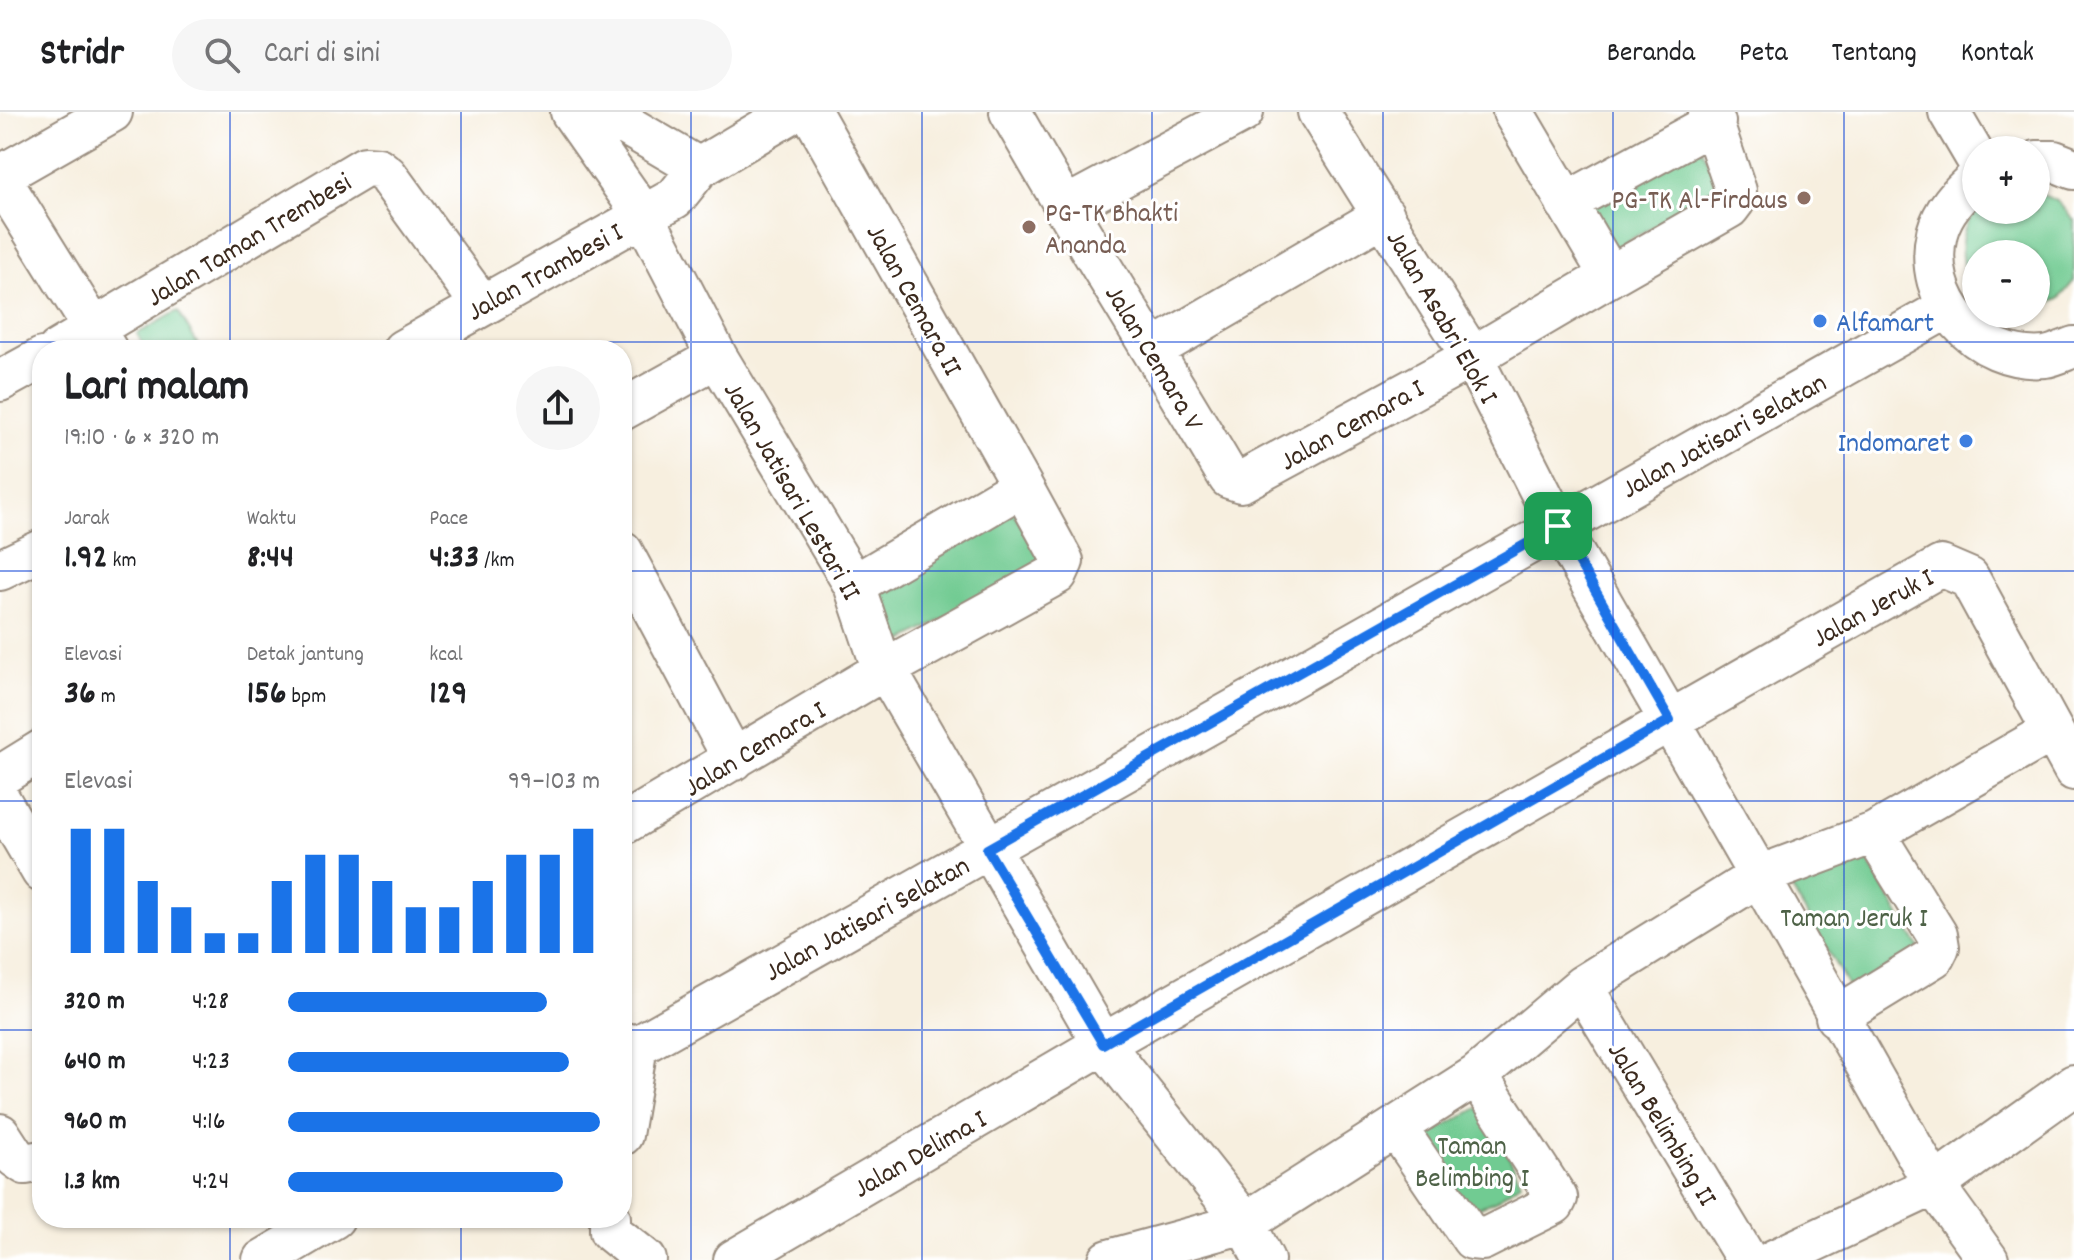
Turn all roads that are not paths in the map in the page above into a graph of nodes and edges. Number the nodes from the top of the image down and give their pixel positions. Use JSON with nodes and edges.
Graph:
{"nodes":[{"id":1,"x":112,"y":112,"type":"edge"},
{"id":2,"x":571,"y":112,"type":"edge"},
{"id":3,"x":604,"y":112,"type":"edge"},
{"id":4,"x":793,"y":112,"type":"edge"},
{"id":5,"x":811,"y":112,"type":"edge"},
{"id":6,"x":1010,"y":112,"type":"edge"},
{"id":7,"x":1243,"y":112,"type":"edge"},
{"id":8,"x":1318,"y":112,"type":"edge"},
{"id":9,"x":1513,"y":112,"type":"edge"},
{"id":10,"x":1949,"y":112,"type":"edge"},
{"id":11,"x":1712,"y":117,"type":"edge"},
{"id":12,"x":1963,"y":136,"type":"edge"},
{"id":13,"x":2050,"y":161,"type":"edge"},
{"id":14,"x":699,"y":168,"type":"junction"},
{"id":15,"x":2074,"y":169,"type":"edge"},
{"id":16,"x":0,"y":177,"type":"edge"},
{"id":17,"x":1962,"y":190,"type":"edge"},
{"id":18,"x":1566,"y":203,"type":"junction"},
{"id":19,"x":1064,"y":208,"type":"junction"},
{"id":20,"x":1384,"y":215,"type":"junction"},
{"id":21,"x":644,"y":216,"type":"junction"},
{"id":22,"x":1610,"y":276,"type":"junction"},
{"id":23,"x":481,"y":304,"type":"junction"},
{"id":24,"x":1947,"y":308,"type":"junction"},
{"id":25,"x":102,"y":340,"type":"edge"},
{"id":26,"x":420,"y":340,"type":"edge"},
{"id":27,"x":2074,"y":347,"type":"edge"},
{"id":28,"x":1154,"y":349,"type":"junction"},
{"id":29,"x":717,"y":357,"type":"junction"},
{"id":30,"x":1472,"y":357,"type":"junction"},
{"id":31,"x":32,"y":363,"type":"edge"},
{"id":32,"x":0,"y":381,"type":"edge"},
{"id":33,"x":632,"y":404,"type":"edge"},
{"id":34,"x":1229,"y":478,"type":"joint"},
{"id":35,"x":1022,"y":486,"type":"junction"},
{"id":36,"x":1558,"y":526,"type":"junction"},
{"id":37,"x":32,"y":555,"type":"edge"},
{"id":38,"x":0,"y":570,"type":"edge"},
{"id":39,"x":854,"y":585,"type":"junction"},
{"id":40,"x":633,"y":597,"type":"edge"},
{"id":41,"x":885,"y":669,"type":"junction"},
{"id":42,"x":1670,"y":720,"type":"junction"},
{"id":43,"x":2051,"y":732,"type":"junction"},
{"id":44,"x":32,"y":756,"type":"edge"},
{"id":45,"x":734,"y":760,"type":"junction"},
{"id":46,"x":2074,"y":770,"type":"edge"},
{"id":47,"x":0,"y":776,"type":"edge"},
{"id":48,"x":0,"y":800,"type":"edge"},
{"id":49,"x":632,"y":819,"type":"edge"},
{"id":50,"x":1874,"y":833,"type":"junction"},
{"id":51,"x":987,"y":849,"type":"junction"},
{"id":52,"x":32,"y":855,"type":"edge"},
{"id":53,"x":1759,"y":876,"type":"junction"},
{"id":54,"x":1582,"y":986,"type":"junction"},
{"id":55,"x":1836,"y":1017,"type":"junction"},
{"id":56,"x":1103,"y":1044,"type":"junction"},
{"id":57,"x":632,"y":1045,"type":"edge"},
{"id":58,"x":1477,"y":1075,"type":"junction"},
{"id":59,"x":2074,"y":1085,"type":"edge"},
{"id":60,"x":1396,"y":1127,"type":"junction"},
{"id":61,"x":1934,"y":1185,"type":"junction"},
{"id":62,"x":1245,"y":1223,"type":"junction"},
{"id":63,"x":317,"y":1228,"type":"edge"},
{"id":64,"x":610,"y":1228,"type":"edge"},
{"id":65,"x":276,"y":1252,"type":"edge"},
{"id":66,"x":646,"y":1260,"type":"edge"},
{"id":67,"x":734,"y":1260,"type":"edge"},
{"id":68,"x":1109,"y":1260,"type":"edge"},
{"id":69,"x":1264,"y":1260,"type":"edge"},
{"id":70,"x":1747,"y":1260,"type":"edge"},
{"id":71,"x":1774,"y":1260,"type":"edge"},
{"id":72,"x":1988,"y":1260,"type":"edge"}],
"edges":[{"from":1,"to":16,"type":"street"},
{"from":2,"to":21,"type":"street","name":"Jalan Jatisari Lestari II"},
{"from":3,"to":14,"type":"street"},
{"from":4,"to":14,"type":"street"},
{"from":5,"to":35,"type":"street","name":"Jalan Cemara II"},
{"from":6,"to":19,"type":"street","name":"Jalan Cemara V"},
{"from":7,"to":19,"type":"street"},
{"from":8,"to":20,"type":"street","name":"Jalan Asabri Elok I"},
{"from":9,"to":18,"type":"street"},
{"from":10,"to":12,"type":"street"},
{"from":11,"to":18,"type":"street"},
{"from":11,"to":22,"type":"street","name":"Jalan Cemara I"},
{"from":13,"to":15,"type":"street"},
{"from":14,"to":21,"type":"street"},
{"from":16,"to":25,"type":"street"},
{"from":17,"to":24,"type":"street"},
{"from":18,"to":22,"type":"street"},
{"from":19,"to":28,"type":"street","name":"Jalan Cemara V"},
{"from":20,"to":28,"type":"street"},
{"from":20,"to":30,"type":"street","name":"Jalan Asabri Elok I"},
{"from":21,"to":23,"type":"street","name":"Jalan Trambesi I"},
{"from":21,"to":29,"type":"street","name":"Jalan Jatisari Lestari II"},
{"from":22,"to":30,"type":"street","name":"Jalan Cemara I"},
{"from":23,"to":25,"type":"street","name":"Jalan Taman Trembesi"},
{"from":23,"to":26,"type":"street","name":"Jalan Trambesi I"},
{"from":24,"to":27,"type":"street"},
{"from":24,"to":36,"type":"street","name":"Jalan Jatisari Selatan"},
{"from":28,"to":34,"type":"street","name":"Jalan Cemara V"},
{"from":29,"to":33,"type":"street"},
{"from":29,"to":39,"type":"street","name":"Jalan Jatisari Lestari II"},
{"from":30,"to":34,"type":"street","name":"Jalan Cemara I"},
{"from":30,"to":36,"type":"street","name":"Jalan Asabri Elok I"},
{"from":31,"to":32,"type":"street"},
{"from":35,"to":39,"type":"street"},
{"from":35,"to":41,"type":"street","name":"Jalan Cemara II"},
{"from":36,"to":42,"type":"street","name":"Jalan Asabri Elok I"},
{"from":36,"to":51,"type":"street","name":"Jalan Jatisari Selatan"},
{"from":37,"to":38,"type":"street"},
{"from":39,"to":41,"type":"street","name":"Jalan Jatisari Lestari II"},
{"from":40,"to":45,"type":"street"},
{"from":41,"to":45,"type":"street","name":"Jalan Cemara I"},
{"from":41,"to":51,"type":"street","name":"Jalan Jatisari Lestari II"},
{"from":42,"to":43,"type":"street","name":"Jalan Jeruk I"},
{"from":42,"to":53,"type":"street","name":"Jalan Asabri Elok I"},
{"from":42,"to":56,"type":"street","name":"Jalan Delima I"},
{"from":43,"to":46,"type":"street","name":"Jalan Jeruk I"},
{"from":43,"to":50,"type":"street"},
{"from":44,"to":47,"type":"street"},
{"from":45,"to":49,"type":"street","name":"Jalan Cemara I"},
{"from":48,"to":52,"type":"street"},
{"from":50,"to":53,"type":"street"},
{"from":50,"to":55,"type":"street"},
{"from":51,"to":56,"type":"street","name":"Jalan Jatisari Lestari II"},
{"from":51,"to":57,"type":"street","name":"Jalan Jatisari Selatan"},
{"from":53,"to":54,"type":"street"},
{"from":53,"to":55,"type":"street","name":"Jalan Asabri Elok I"},
{"from":54,"to":58,"type":"street"},
{"from":54,"to":70,"type":"street","name":"Jalan Belimbing II"},
{"from":55,"to":61,"type":"street","name":"Jalan Asabri Elok I"},
{"from":56,"to":62,"type":"street","name":"Jalan Jatisari Lestari II"},
{"from":56,"to":67,"type":"street","name":"Jalan Delima I"},
{"from":58,"to":60,"type":"street"},
{"from":58,"to":60,"type":"street"},
{"from":59,"to":61,"type":"street"},
{"from":60,"to":62,"type":"street"},
{"from":61,"to":71,"type":"street"},
{"from":61,"to":72,"type":"street","name":"Jalan Asabri Elok I"},
{"from":62,"to":68,"type":"street"},
{"from":62,"to":69,"type":"street","name":"Jalan Jatisari Lestari II"},
{"from":63,"to":65,"type":"street"},
{"from":64,"to":66,"type":"street"}]}
